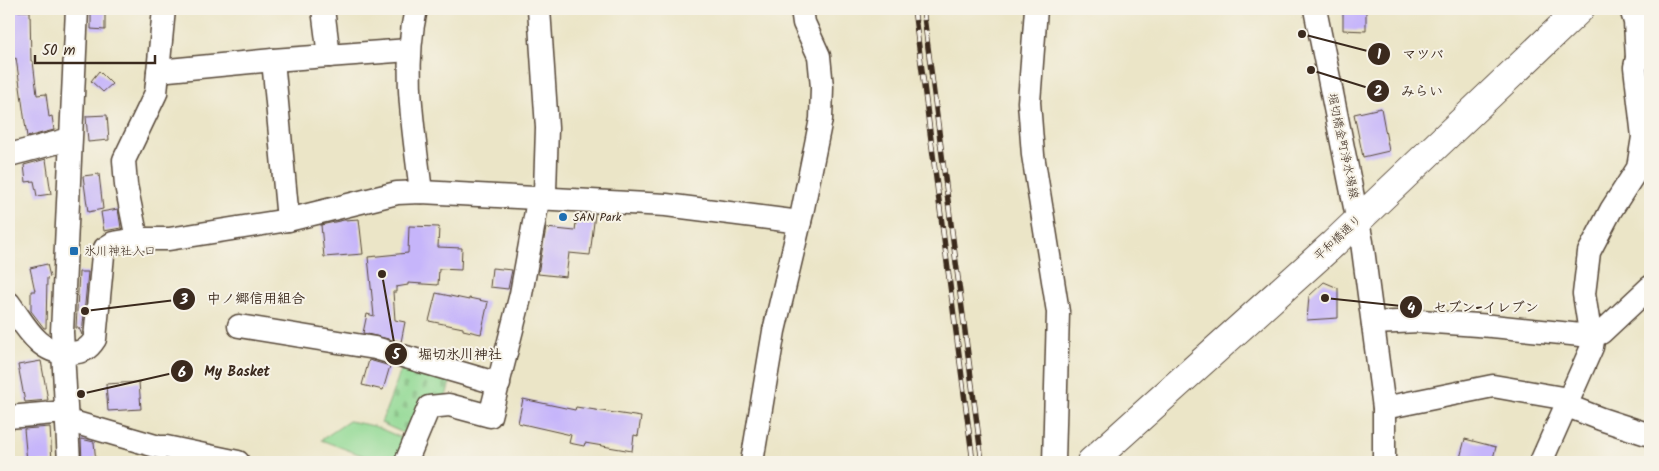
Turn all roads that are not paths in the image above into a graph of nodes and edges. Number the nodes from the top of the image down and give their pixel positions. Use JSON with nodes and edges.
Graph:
{"nodes":[{"id":1,"x":77,"y":9,"type":"edge"},
{"id":2,"x":164,"y":9,"type":"edge"},
{"id":3,"x":323,"y":9,"type":"edge"},
{"id":4,"x":416,"y":9,"type":"edge"},
{"id":5,"x":539,"y":9,"type":"edge"},
{"id":6,"x":802,"y":9,"type":"edge"},
{"id":7,"x":1036,"y":9,"type":"edge"},
{"id":8,"x":1315,"y":9,"type":"edge"},
{"id":9,"x":1580,"y":9,"type":"edge"},
{"id":10,"x":1631,"y":9,"type":"edge"},
{"id":11,"x":409,"y":50,"type":"junction"},
{"id":12,"x":329,"y":56,"type":"junction"},
{"id":13,"x":1643,"y":57,"type":"edge"},
{"id":14,"x":272,"y":60,"type":"junction"},
{"id":15,"x":158,"y":71,"type":"junction"},
{"id":16,"x":70,"y":139,"type":"junction"},
{"id":17,"x":9,"y":155,"type":"edge"},
{"id":18,"x":1644,"y":170,"type":"edge"},
{"id":19,"x":421,"y":192,"type":"junction"},
{"id":20,"x":541,"y":199,"type":"junction"},
{"id":21,"x":288,"y":220,"type":"junction"},
{"id":22,"x":1358,"y":220,"type":"junction"},
{"id":23,"x":800,"y":222,"type":"junction"},
{"id":24,"x":136,"y":239,"type":"junction"},
{"id":25,"x":1650,"y":287,"type":"edge"},
{"id":26,"x":9,"y":303,"type":"edge"},
{"id":27,"x":1373,"y":323,"type":"junction"},
{"id":28,"x":240,"y":326,"type":"dead end"},
{"id":29,"x":1594,"y":334,"type":"junction"},
{"id":30,"x":62,"y":354,"type":"junction"},
{"id":31,"x":499,"y":384,"type":"junction"},
{"id":32,"x":1566,"y":402,"type":"junction"},
{"id":33,"x":1384,"y":408,"type":"junction"},
{"id":34,"x":66,"y":416,"type":"junction"},
{"id":35,"x":9,"y":417,"type":"edge"},
{"id":36,"x":1650,"y":435,"type":"edge"},
{"id":37,"x":69,"y":462,"type":"edge"},
{"id":38,"x":238,"y":462,"type":"edge"},
{"id":39,"x":406,"y":462,"type":"edge"},
{"id":40,"x":752,"y":462,"type":"edge"},
{"id":41,"x":1054,"y":462,"type":"edge"},
{"id":42,"x":1091,"y":462,"type":"edge"},
{"id":43,"x":1384,"y":462,"type":"edge"},
{"id":44,"x":1540,"y":462,"type":"edge"}],
"edges":[{"from":1,"to":16,"type":"street"},
{"from":2,"to":15,"type":"street"},
{"from":3,"to":12,"type":"street"},
{"from":4,"to":11,"type":"street"},
{"from":5,"to":20,"type":"street"},
{"from":6,"to":23,"type":"street"},
{"from":7,"to":41,"type":"street"},
{"from":8,"to":22,"type":"street","name":"堀切橋金町浄水場線"},
{"from":9,"to":22,"type":"main road","name":"平和橋通り"},
{"from":10,"to":13,"type":"street"},
{"from":11,"to":12,"type":"street"},
{"from":11,"to":19,"type":"street"},
{"from":12,"to":14,"type":"street"},
{"from":13,"to":18,"type":"street"},
{"from":14,"to":15,"type":"street"},
{"from":14,"to":21,"type":"street"},
{"from":15,"to":24,"type":"street"},
{"from":16,"to":17,"type":"street"},
{"from":16,"to":30,"type":"street"},
{"from":18,"to":29,"type":"street"},
{"from":19,"to":20,"type":"street"},
{"from":19,"to":21,"type":"street"},
{"from":20,"to":23,"type":"street"},
{"from":20,"to":31,"type":"street"},
{"from":21,"to":24,"type":"street"},
{"from":22,"to":27,"type":"street","name":"堀切橋金町浄水場線"},
{"from":22,"to":42,"type":"main road","name":"平和橋通り"},
{"from":23,"to":40,"type":"street"},
{"from":24,"to":30,"type":"street"},
{"from":25,"to":29,"type":"street"},
{"from":26,"to":30,"type":"street"},
{"from":27,"to":29,"type":"street"},
{"from":27,"to":33,"type":"street","name":"堀切橋金町浄水場線"},
{"from":28,"to":31,"type":"street"},
{"from":29,"to":32,"type":"street"},
{"from":30,"to":34,"type":"street"},
{"from":31,"to":39,"type":"street"},
{"from":32,"to":33,"type":"street"},
{"from":32,"to":36,"type":"street"},
{"from":32,"to":44,"type":"street"},
{"from":33,"to":43,"type":"street","name":"堀切橋金町浄水場線"},
{"from":34,"to":35,"type":"street"},
{"from":34,"to":37,"type":"street"},
{"from":34,"to":38,"type":"street"}]}
